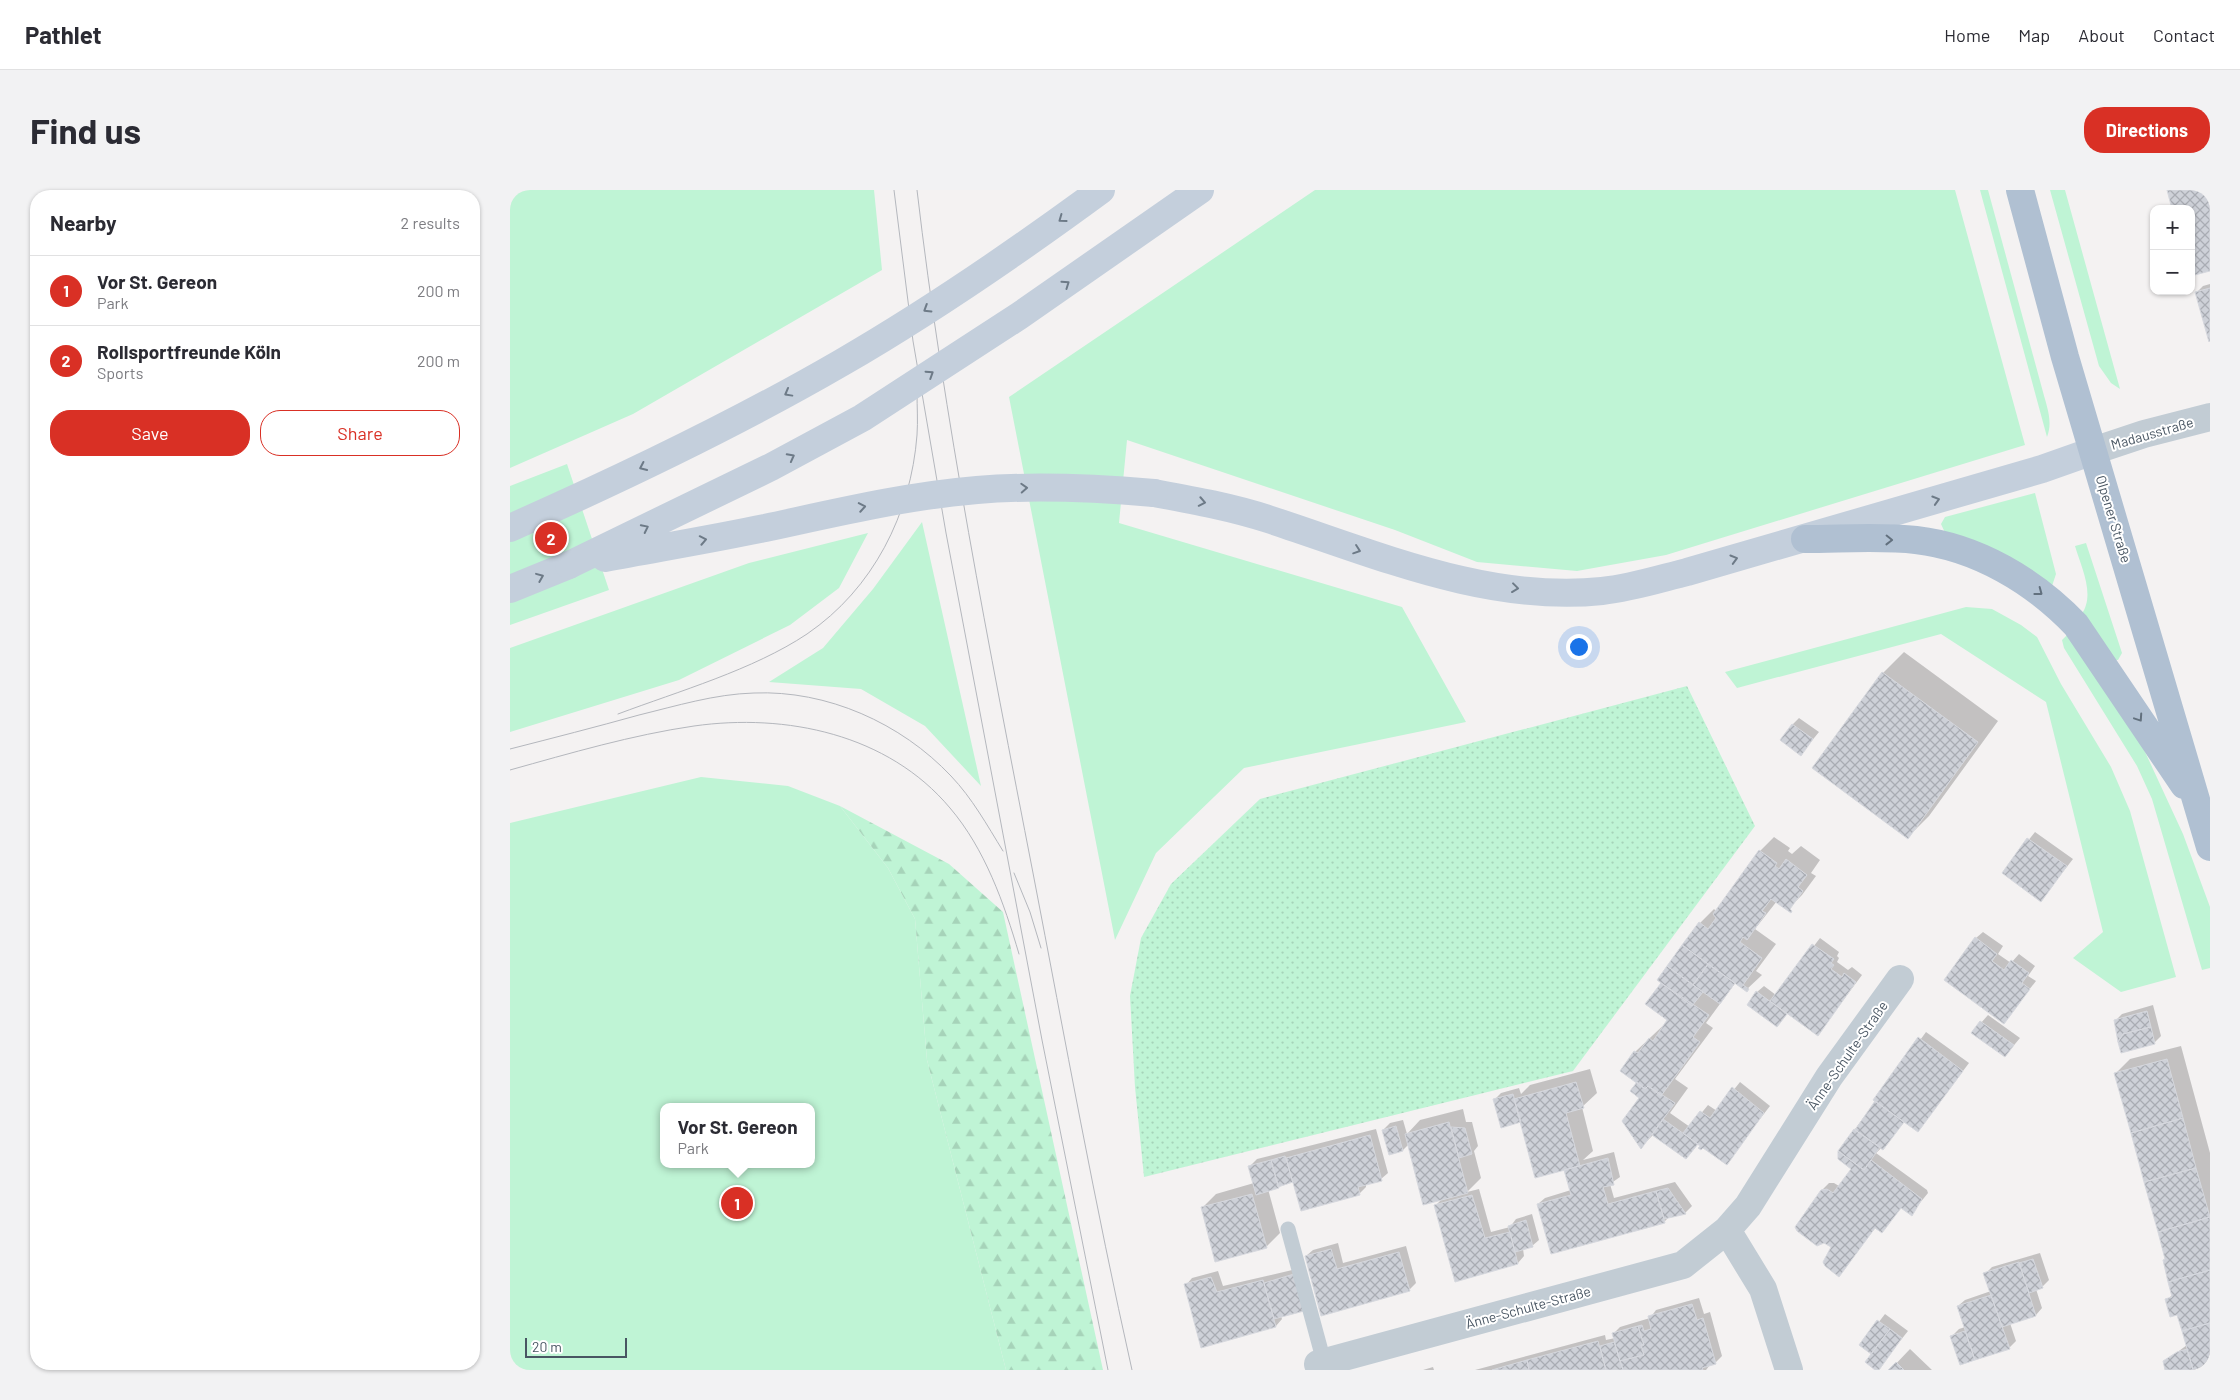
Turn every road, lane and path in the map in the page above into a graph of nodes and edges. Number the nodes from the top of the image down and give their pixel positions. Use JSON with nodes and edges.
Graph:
{"nodes":[{"id":1,"x":1102,"y":190,"type":"edge"},
{"id":2,"x":1200,"y":190,"type":"edge"},
{"id":3,"x":2020,"y":190,"type":"edge"},
{"id":4,"x":2210,"y":416,"type":"edge"},
{"id":5,"x":2093,"y":451,"type":"junction"},
{"id":6,"x":510,"y":528,"type":"edge"},
{"id":7,"x":1805,"y":539,"type":"junction"},
{"id":8,"x":569,"y":565,"type":"junction"},
{"id":9,"x":510,"y":589,"type":"edge"},
{"id":10,"x":2197,"y":805,"type":"junction"},
{"id":11,"x":2210,"y":847,"type":"edge"},
{"id":12,"x":1900,"y":979,"type":"dead end"},
{"id":13,"x":1288,"y":1230,"type":"dead end"},
{"id":14,"x":1727,"y":1230,"type":"junction"},
{"id":15,"x":1321,"y":1363,"type":"joint"},
{"id":16,"x":1789,"y":1370,"type":"edge"}],
"edges":[{"from":1,"to":6,"type":"main road","one_way":true,"bridge":true},
{"from":8,"to":2,"type":"main road","one_way":true,"bridge":true},
{"from":3,"to":5,"type":"main road","name":"Olpener Straße"},
{"from":4,"to":5,"type":"street","name":"Madausstraße"},
{"from":7,"to":5,"type":"main road","one_way":true},
{"from":5,"to":10,"type":"main road","name":"Olpener Straße"},
{"from":8,"to":7,"type":"main road","one_way":true,"bridge":true},
{"from":7,"to":10,"type":"main road","one_way":true},
{"from":9,"to":8,"type":"main road","one_way":true},
{"from":10,"to":11,"type":"main road","name":"Olpener Straße"},
{"from":12,"to":14,"type":"street","name":"Änne-Schulte-Straße"},
{"from":13,"to":15,"type":"lane"},
{"from":14,"to":15,"type":"street","name":"Änne-Schulte-Straße"},
{"from":14,"to":16,"type":"street"}]}
